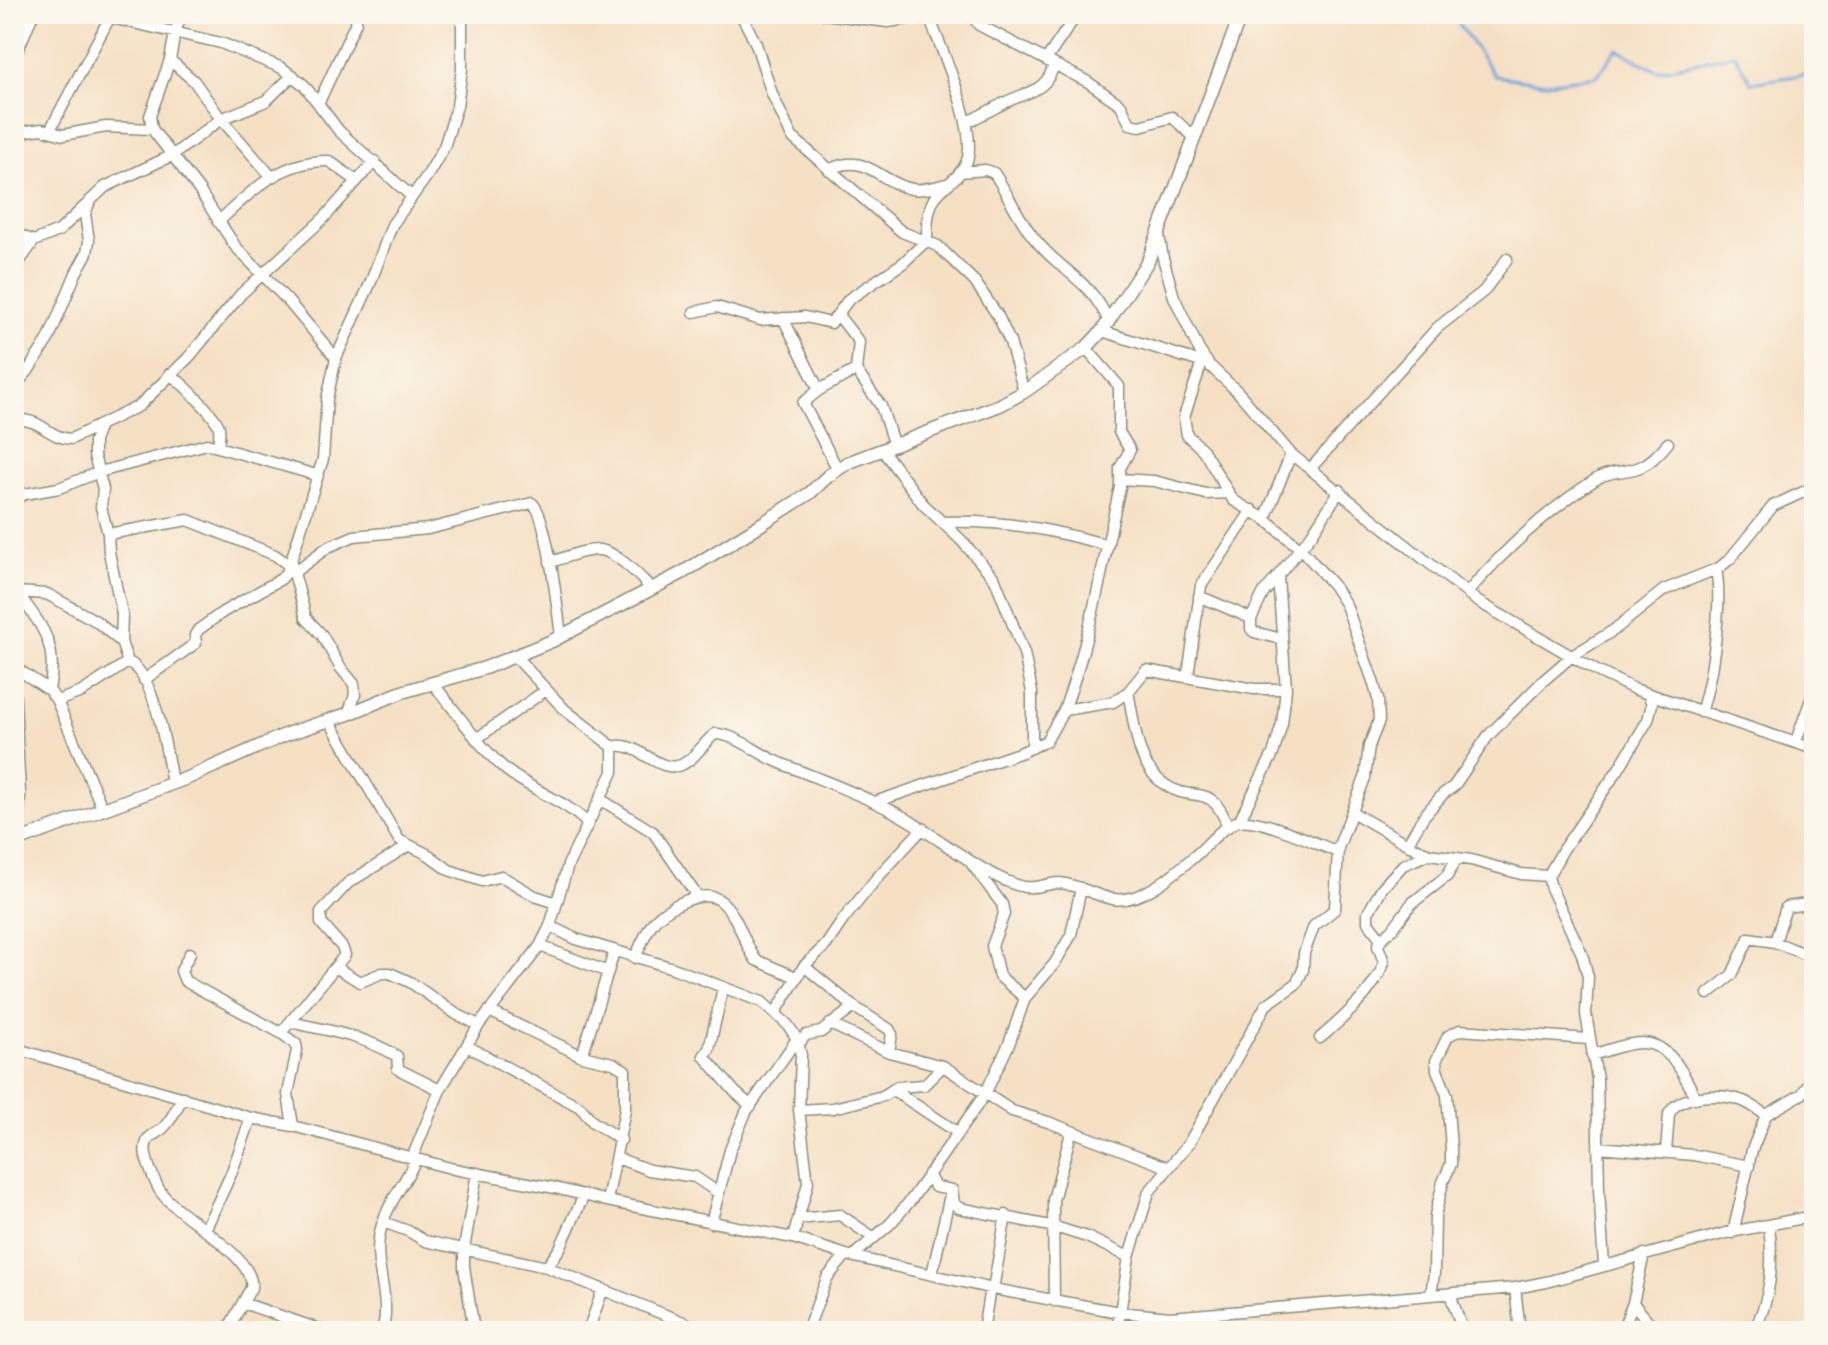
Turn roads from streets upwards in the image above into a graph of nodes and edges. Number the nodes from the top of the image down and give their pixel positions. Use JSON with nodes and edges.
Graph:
{"nodes":[{"id":1,"x":33,"y":14,"type":"edge"},
{"id":2,"x":94,"y":14,"type":"edge"},
{"id":3,"x":182,"y":14,"type":"edge"},
{"id":4,"x":356,"y":14,"type":"edge"},
{"id":5,"x":462,"y":14,"type":"edge"},
{"id":6,"x":741,"y":14,"type":"edge"},
{"id":7,"x":825,"y":14,"type":"edge"},
{"id":8,"x":971,"y":14,"type":"edge"},
{"id":9,"x":1077,"y":14,"type":"edge"},
{"id":10,"x":1241,"y":14,"type":"edge"},
{"id":11,"x":934,"y":16,"type":"edge"},
{"id":12,"x":109,"y":19,"type":"junction"},
{"id":13,"x":175,"y":32,"type":"junction"},
{"id":14,"x":14,"y":59,"type":"edge"},
{"id":15,"x":170,"y":60,"type":"junction"},
{"id":16,"x":1050,"y":62,"type":"junction"},
{"id":17,"x":293,"y":75,"type":"junction"},
{"id":18,"x":319,"y":102,"type":"junction"},
{"id":19,"x":221,"y":119,"type":"junction"},
{"id":20,"x":966,"y":123,"type":"junction"},
{"id":21,"x":152,"y":129,"type":"junction"},
{"id":22,"x":50,"y":130,"type":"junction"},
{"id":23,"x":14,"y":133,"type":"edge"},
{"id":24,"x":1193,"y":136,"type":"junction"},
{"id":25,"x":173,"y":155,"type":"junction"},
{"id":26,"x":375,"y":161,"type":"junction"},
{"id":27,"x":829,"y":170,"type":"junction"},
{"id":28,"x":960,"y":172,"type":"junction"},
{"id":29,"x":271,"y":176,"type":"junction"},
{"id":30,"x":357,"y":181,"type":"junction"},
{"id":31,"x":952,"y":182,"type":"junction"},
{"id":32,"x":412,"y":197,"type":"junction"},
{"id":33,"x":87,"y":204,"type":"junction"},
{"id":34,"x":218,"y":222,"type":"junction"},
{"id":35,"x":14,"y":233,"type":"edge"},
{"id":36,"x":1159,"y":235,"type":"junction"},
{"id":37,"x":34,"y":241,"type":"junction"},
{"id":38,"x":926,"y":241,"type":"junction"},
{"id":39,"x":1507,"y":259,"type":"dead end"},
{"id":40,"x":14,"y":268,"type":"edge"},
{"id":41,"x":262,"y":276,"type":"junction"},
{"id":42,"x":694,"y":312,"type":"dead end"},
{"id":43,"x":838,"y":315,"type":"junction"},
{"id":44,"x":783,"y":318,"type":"junction"},
{"id":45,"x":1106,"y":326,"type":"junction"},
{"id":46,"x":1086,"y":348,"type":"junction"},
{"id":47,"x":336,"y":358,"type":"junction"},
{"id":48,"x":1206,"y":363,"type":"junction"},
{"id":49,"x":856,"y":370,"type":"junction"},
{"id":50,"x":169,"y":374,"type":"junction"},
{"id":51,"x":14,"y":386,"type":"edge"},
{"id":52,"x":819,"y":390,"type":"junction"},
{"id":53,"x":1024,"y":392,"type":"junction"},
{"id":54,"x":14,"y":420,"type":"edge"},
{"id":55,"x":99,"y":428,"type":"junction"},
{"id":56,"x":1668,"y":443,"type":"dead end"},
{"id":57,"x":218,"y":447,"type":"junction"},
{"id":58,"x":888,"y":449,"type":"junction"},
{"id":59,"x":1291,"y":454,"type":"junction"},
{"id":60,"x":1311,"y":468,"type":"junction"},
{"id":61,"x":838,"y":470,"type":"junction"},
{"id":62,"x":99,"y":472,"type":"junction"},
{"id":63,"x":316,"y":475,"type":"junction"},
{"id":64,"x":1120,"y":479,"type":"junction"},
{"id":65,"x":1814,"y":487,"type":"edge"},
{"id":66,"x":1340,"y":490,"type":"junction"},
{"id":67,"x":1229,"y":493,"type":"junction"},
{"id":68,"x":14,"y":499,"type":"edge"},
{"id":69,"x":1252,"y":510,"type":"junction"},
{"id":70,"x":1265,"y":519,"type":"junction"},
{"id":71,"x":943,"y":522,"type":"junction"},
{"id":72,"x":108,"y":534,"type":"junction"},
{"id":73,"x":1107,"y":545,"type":"junction"},
{"id":74,"x":1301,"y":549,"type":"junction"},
{"id":75,"x":550,"y":562,"type":"junction"},
{"id":76,"x":1716,"y":569,"type":"junction"},
{"id":77,"x":292,"y":570,"type":"junction"},
{"id":78,"x":1278,"y":577,"type":"junction"},
{"id":79,"x":651,"y":588,"type":"junction"},
{"id":80,"x":15,"y":590,"type":"edge"},
{"id":81,"x":1467,"y":593,"type":"junction"},
{"id":82,"x":1199,"y":596,"type":"junction"},
{"id":83,"x":1251,"y":619,"type":"junction"},
{"id":84,"x":561,"y":637,"type":"junction"},
{"id":85,"x":1281,"y":639,"type":"junction"},
{"id":86,"x":121,"y":642,"type":"junction"},
{"id":87,"x":515,"y":656,"type":"junction"},
{"id":88,"x":1572,"y":656,"type":"junction"},
{"id":89,"x":128,"y":662,"type":"junction"},
{"id":90,"x":14,"y":667,"type":"edge"},
{"id":91,"x":1188,"y":675,"type":"junction"},
{"id":92,"x":144,"y":680,"type":"junction"},
{"id":93,"x":14,"y":684,"type":"edge"},
{"id":94,"x":433,"y":684,"type":"junction"},
{"id":95,"x":1286,"y":689,"type":"junction"},
{"id":96,"x":49,"y":690,"type":"junction"},
{"id":97,"x":546,"y":690,"type":"junction"},
{"id":98,"x":1814,"y":691,"type":"edge"},
{"id":99,"x":1128,"y":692,"type":"junction"},
{"id":100,"x":1648,"y":694,"type":"junction"},
{"id":101,"x":57,"y":701,"type":"junction"},
{"id":102,"x":1064,"y":710,"type":"junction"},
{"id":103,"x":1701,"y":712,"type":"junction"},
{"id":104,"x":348,"y":714,"type":"junction"},
{"id":105,"x":329,"y":720,"type":"junction"},
{"id":106,"x":476,"y":739,"type":"junction"},
{"id":107,"x":1796,"y":741,"type":"junction"},
{"id":108,"x":613,"y":747,"type":"junction"},
{"id":109,"x":1032,"y":748,"type":"junction"},
{"id":110,"x":1814,"y":749,"type":"edge"},
{"id":111,"x":172,"y":784,"type":"junction"},
{"id":112,"x":600,"y":799,"type":"junction"},
{"id":113,"x":875,"y":802,"type":"junction"},
{"id":114,"x":103,"y":810,"type":"junction"},
{"id":115,"x":1352,"y":812,"type":"junction"},
{"id":116,"x":1239,"y":821,"type":"junction"},
{"id":117,"x":587,"y":823,"type":"junction"},
{"id":118,"x":1228,"y":827,"type":"junction"},
{"id":119,"x":923,"y":828,"type":"junction"},
{"id":120,"x":16,"y":841,"type":"edge"},
{"id":121,"x":1410,"y":845,"type":"junction"},
{"id":122,"x":408,"y":846,"type":"junction"},
{"id":123,"x":1338,"y":852,"type":"junction"},
{"id":124,"x":1429,"y":854,"type":"junction"},
{"id":125,"x":967,"y":857,"type":"junction"},
{"id":126,"x":1457,"y":858,"type":"junction"},
{"id":127,"x":1403,"y":865,"type":"junction"},
{"id":128,"x":1548,"y":876,"type":"junction"},
{"id":129,"x":1081,"y":888,"type":"junction"},
{"id":130,"x":697,"y":896,"type":"junction"},
{"id":131,"x":557,"y":903,"type":"junction"},
{"id":132,"x":1814,"y":903,"type":"edge"},
{"id":133,"x":550,"y":926,"type":"junction"},
{"id":134,"x":1381,"y":939,"type":"junction"},
{"id":135,"x":1775,"y":942,"type":"junction"},
{"id":136,"x":540,"y":946,"type":"junction"},
{"id":137,"x":614,"y":952,"type":"junction"},
{"id":138,"x":190,"y":953,"type":"dead end"},
{"id":139,"x":635,"y":958,"type":"junction"},
{"id":140,"x":1814,"y":958,"type":"edge"},
{"id":141,"x":804,"y":966,"type":"junction"},
{"id":142,"x":335,"y":967,"type":"junction"},
{"id":143,"x":608,"y":972,"type":"junction"},
{"id":144,"x":796,"y":977,"type":"junction"},
{"id":145,"x":723,"y":988,"type":"junction"},
{"id":146,"x":1708,"y":994,"type":"dead end"},
{"id":147,"x":1025,"y":998,"type":"junction"},
{"id":148,"x":854,"y":1007,"type":"junction"},
{"id":149,"x":489,"y":1011,"type":"junction"},
{"id":150,"x":776,"y":1012,"type":"junction"},
{"id":151,"x":290,"y":1022,"type":"junction"},
{"id":152,"x":830,"y":1024,"type":"junction"},
{"id":153,"x":479,"y":1025,"type":"junction"},
{"id":154,"x":281,"y":1033,"type":"junction"},
{"id":155,"x":1320,"y":1038,"type":"dead end"},
{"id":156,"x":1589,"y":1039,"type":"junction"},
{"id":157,"x":798,"y":1042,"type":"junction"},
{"id":158,"x":467,"y":1046,"type":"junction"},
{"id":159,"x":14,"y":1048,"type":"edge"},
{"id":160,"x":889,"y":1052,"type":"junction"},
{"id":161,"x":1592,"y":1055,"type":"junction"},
{"id":162,"x":582,"y":1056,"type":"junction"},
{"id":163,"x":943,"y":1066,"type":"junction"},
{"id":164,"x":1814,"y":1076,"type":"edge"},
{"id":165,"x":440,"y":1090,"type":"junction"},
{"id":166,"x":893,"y":1090,"type":"junction"},
{"id":167,"x":985,"y":1094,"type":"junction"},
{"id":168,"x":183,"y":1097,"type":"junction"},
{"id":169,"x":1695,"y":1098,"type":"junction"},
{"id":170,"x":751,"y":1106,"type":"junction"},
{"id":171,"x":799,"y":1110,"type":"junction"},
{"id":172,"x":1766,"y":1115,"type":"junction"},
{"id":173,"x":251,"y":1118,"type":"junction"},
{"id":174,"x":293,"y":1126,"type":"junction"},
{"id":175,"x":957,"y":1132,"type":"junction"},
{"id":176,"x":1071,"y":1133,"type":"junction"},
{"id":177,"x":621,"y":1140,"type":"junction"},
{"id":178,"x":1598,"y":1147,"type":"junction"},
{"id":179,"x":1666,"y":1152,"type":"junction"},
{"id":180,"x":414,"y":1158,"type":"junction"},
{"id":181,"x":617,"y":1158,"type":"junction"},
{"id":182,"x":1749,"y":1166,"type":"junction"},
{"id":183,"x":1167,"y":1167,"type":"junction"},
{"id":184,"x":477,"y":1173,"type":"junction"},
{"id":185,"x":928,"y":1174,"type":"junction"},
{"id":186,"x":951,"y":1189,"type":"junction"},
{"id":187,"x":717,"y":1192,"type":"junction"},
{"id":188,"x":584,"y":1195,"type":"junction"},
{"id":189,"x":607,"y":1201,"type":"junction"},
{"id":190,"x":1006,"y":1215,"type":"junction"},
{"id":191,"x":1814,"y":1216,"type":"edge"},
{"id":192,"x":798,"y":1219,"type":"junction"},
{"id":193,"x":383,"y":1222,"type":"junction"},
{"id":194,"x":711,"y":1223,"type":"junction"},
{"id":195,"x":1769,"y":1226,"type":"junction"},
{"id":196,"x":1055,"y":1227,"type":"junction"},
{"id":197,"x":205,"y":1230,"type":"junction"},
{"id":198,"x":1733,"y":1233,"type":"junction"},
{"id":199,"x":793,"y":1238,"type":"junction"},
{"id":200,"x":874,"y":1238,"type":"junction"},
{"id":201,"x":464,"y":1249,"type":"junction"},
{"id":202,"x":1644,"y":1254,"type":"junction"},
{"id":203,"x":850,"y":1256,"type":"junction"},
{"id":204,"x":1129,"y":1257,"type":"junction"},
{"id":205,"x":1604,"y":1265,"type":"junction"},
{"id":206,"x":547,"y":1267,"type":"junction"},
{"id":207,"x":932,"y":1274,"type":"junction"},
{"id":208,"x":1515,"y":1288,"type":"junction"},
{"id":209,"x":603,"y":1289,"type":"junction"},
{"id":210,"x":991,"y":1289,"type":"junction"},
{"id":211,"x":1450,"y":1294,"type":"junction"},
{"id":212,"x":1431,"y":1295,"type":"junction"},
{"id":213,"x":1054,"y":1301,"type":"junction"},
{"id":214,"x":243,"y":1303,"type":"junction"},
{"id":215,"x":1633,"y":1303,"type":"junction"},
{"id":216,"x":1119,"y":1312,"type":"junction"},
{"id":217,"x":1170,"y":1317,"type":"junction"},
{"id":218,"x":227,"y":1331,"type":"edge"},
{"id":219,"x":324,"y":1331,"type":"edge"},
{"id":220,"x":382,"y":1331,"type":"edge"},
{"id":221,"x":474,"y":1331,"type":"edge"},
{"id":222,"x":588,"y":1331,"type":"edge"},
{"id":223,"x":705,"y":1331,"type":"edge"},
{"id":224,"x":807,"y":1331,"type":"edge"},
{"id":225,"x":983,"y":1331,"type":"edge"},
{"id":226,"x":1117,"y":1331,"type":"edge"},
{"id":227,"x":1169,"y":1331,"type":"edge"},
{"id":228,"x":1463,"y":1331,"type":"edge"},
{"id":229,"x":1520,"y":1331,"type":"edge"},
{"id":230,"x":1622,"y":1331,"type":"edge"},
{"id":231,"x":1656,"y":1331,"type":"edge"},
{"id":232,"x":1754,"y":1331,"type":"edge"}],
"edges":[{"from":1,"to":14,"type":"street"},
{"from":2,"to":12,"type":"street"},
{"from":3,"to":13,"type":"street"},
{"from":4,"to":18,"type":"street"},
{"from":5,"to":32,"type":"street"},
{"from":6,"to":27,"type":"street"},
{"from":7,"to":11,"type":"street"},
{"from":8,"to":16,"type":"street"},
{"from":9,"to":16,"type":"street"},
{"from":10,"to":24,"type":"street"},
{"from":11,"to":20,"type":"street"},
{"from":12,"to":13,"type":"street"},
{"from":12,"to":22,"type":"street"},
{"from":13,"to":15,"type":"street"},
{"from":13,"to":17,"type":"street"},
{"from":15,"to":19,"type":"street"},
{"from":15,"to":21,"type":"street"},
{"from":16,"to":20,"type":"street"},
{"from":16,"to":24,"type":"street"},
{"from":17,"to":18,"type":"street"},
{"from":17,"to":19,"type":"street"},
{"from":18,"to":26,"type":"street"},
{"from":19,"to":25,"type":"street"},
{"from":19,"to":29,"type":"street"},
{"from":20,"to":28,"type":"street"},
{"from":21,"to":22,"type":"street"},
{"from":21,"to":25,"type":"street"},
{"from":22,"to":23,"type":"street"},
{"from":24,"to":36,"type":"street"},
{"from":25,"to":33,"type":"street"},
{"from":25,"to":34,"type":"street"},
{"from":26,"to":30,"type":"street"},
{"from":26,"to":32,"type":"street"},
{"from":27,"to":31,"type":"street"},
{"from":27,"to":38,"type":"street"},
{"from":28,"to":31,"type":"street"},
{"from":28,"to":45,"type":"street"},
{"from":29,"to":30,"type":"street"},
{"from":29,"to":34,"type":"street"},
{"from":30,"to":41,"type":"street"},
{"from":31,"to":38,"type":"street"},
{"from":32,"to":47,"type":"street"},
{"from":33,"to":37,"type":"street"},
{"from":33,"to":51,"type":"street"},
{"from":34,"to":41,"type":"street"},
{"from":35,"to":37,"type":"street"},
{"from":36,"to":45,"type":"street"},
{"from":36,"to":48,"type":"street"},
{"from":37,"to":40,"type":"street"},
{"from":38,"to":43,"type":"street"},
{"from":38,"to":53,"type":"street"},
{"from":39,"to":60,"type":"street"},
{"from":41,"to":47,"type":"street"},
{"from":41,"to":50,"type":"street"},
{"from":42,"to":44,"type":"street"},
{"from":43,"to":44,"type":"street"},
{"from":43,"to":49,"type":"street"},
{"from":44,"to":52,"type":"street"},
{"from":45,"to":46,"type":"street"},
{"from":45,"to":48,"type":"street"},
{"from":46,"to":53,"type":"street"},
{"from":46,"to":64,"type":"street"},
{"from":47,"to":63,"type":"street"},
{"from":48,"to":59,"type":"street"},
{"from":48,"to":67,"type":"street"},
{"from":49,"to":52,"type":"street"},
{"from":49,"to":58,"type":"street"},
{"from":50,"to":55,"type":"street"},
{"from":50,"to":57,"type":"street"},
{"from":52,"to":61,"type":"street"},
{"from":53,"to":58,"type":"street"},
{"from":54,"to":55,"type":"street"},
{"from":55,"to":62,"type":"street"},
{"from":56,"to":81,"type":"street"},
{"from":57,"to":62,"type":"street"},
{"from":57,"to":63,"type":"street"},
{"from":58,"to":61,"type":"street"},
{"from":58,"to":71,"type":"street"},
{"from":59,"to":60,"type":"street"},
{"from":59,"to":70,"type":"street"},
{"from":60,"to":66,"type":"street"},
{"from":61,"to":79,"type":"street"},
{"from":62,"to":68,"type":"street"},
{"from":62,"to":72,"type":"street"},
{"from":63,"to":77,"type":"street"},
{"from":64,"to":67,"type":"street"},
{"from":64,"to":73,"type":"street"},
{"from":65,"to":76,"type":"street"},
{"from":66,"to":74,"type":"street"},
{"from":66,"to":81,"type":"street"},
{"from":67,"to":69,"type":"street"},
{"from":69,"to":70,"type":"street"},
{"from":69,"to":82,"type":"street"},
{"from":70,"to":74,"type":"street"},
{"from":71,"to":73,"type":"street"},
{"from":71,"to":109,"type":"street"},
{"from":72,"to":77,"type":"street"},
{"from":72,"to":86,"type":"street"},
{"from":73,"to":102,"type":"street"},
{"from":74,"to":78,"type":"street"},
{"from":74,"to":115,"type":"street"},
{"from":75,"to":77,"type":"street"},
{"from":75,"to":79,"type":"street"},
{"from":75,"to":84,"type":"street"},
{"from":76,"to":88,"type":"street"},
{"from":76,"to":103,"type":"street"},
{"from":77,"to":92,"type":"street"},
{"from":77,"to":104,"type":"street"},
{"from":78,"to":83,"type":"street"},
{"from":78,"to":85,"type":"street"},
{"from":79,"to":84,"type":"street"},
{"from":80,"to":86,"type":"street"},
{"from":80,"to":96,"type":"street"},
{"from":81,"to":88,"type":"street"},
{"from":82,"to":83,"type":"street"},
{"from":82,"to":91,"type":"street"},
{"from":83,"to":85,"type":"street"},
{"from":84,"to":87,"type":"street"},
{"from":85,"to":95,"type":"street"},
{"from":86,"to":89,"type":"street"},
{"from":87,"to":94,"type":"street"},
{"from":87,"to":97,"type":"street"},
{"from":88,"to":100,"type":"street"},
{"from":88,"to":121,"type":"street"},
{"from":89,"to":92,"type":"street"},
{"from":89,"to":101,"type":"street"},
{"from":90,"to":96,"type":"street"},
{"from":91,"to":95,"type":"street"},
{"from":91,"to":99,"type":"street"},
{"from":92,"to":111,"type":"street"},
{"from":93,"to":120,"type":"street"},
{"from":94,"to":104,"type":"street"},
{"from":94,"to":106,"type":"street"},
{"from":95,"to":116,"type":"street"},
{"from":96,"to":101,"type":"street"},
{"from":97,"to":106,"type":"street"},
{"from":97,"to":108,"type":"street"},
{"from":98,"to":107,"type":"street"},
{"from":99,"to":102,"type":"street"},
{"from":99,"to":118,"type":"street"},
{"from":100,"to":103,"type":"street"},
{"from":100,"to":128,"type":"street"},
{"from":101,"to":114,"type":"street"},
{"from":102,"to":109,"type":"street"},
{"from":103,"to":107,"type":"street"},
{"from":104,"to":105,"type":"street"},
{"from":105,"to":111,"type":"street"},
{"from":105,"to":122,"type":"street"},
{"from":106,"to":117,"type":"street"},
{"from":107,"to":110,"type":"street"},
{"from":108,"to":112,"type":"street"},
{"from":108,"to":113,"type":"street"},
{"from":109,"to":113,"type":"street"},
{"from":111,"to":114,"type":"street"},
{"from":112,"to":117,"type":"street"},
{"from":112,"to":130,"type":"street"},
{"from":113,"to":119,"type":"street"},
{"from":114,"to":120,"type":"street"},
{"from":115,"to":121,"type":"street"},
{"from":115,"to":123,"type":"street"},
{"from":116,"to":118,"type":"street"},
{"from":116,"to":123,"type":"street"},
{"from":117,"to":131,"type":"street"},
{"from":118,"to":129,"type":"street"},
{"from":119,"to":125,"type":"street"},
{"from":119,"to":141,"type":"street"},
{"from":121,"to":124,"type":"street"},
{"from":121,"to":127,"type":"street"},
{"from":122,"to":131,"type":"street"},
{"from":122,"to":142,"type":"street"},
{"from":123,"to":183,"type":"street"},
{"from":124,"to":126,"type":"street"},
{"from":124,"to":127,"type":"street"},
{"from":125,"to":129,"type":"street"},
{"from":125,"to":147,"type":"street"},
{"from":126,"to":128,"type":"street"},
{"from":126,"to":134,"type":"street"},
{"from":127,"to":134,"type":"street"},
{"from":128,"to":156,"type":"street"},
{"from":129,"to":147,"type":"street"},
{"from":130,"to":139,"type":"street"},
{"from":130,"to":144,"type":"street"},
{"from":131,"to":133,"type":"street"},
{"from":132,"to":135,"type":"street"},
{"from":133,"to":136,"type":"street"},
{"from":133,"to":137,"type":"street"},
{"from":134,"to":155,"type":"street"},
{"from":135,"to":140,"type":"street"},
{"from":135,"to":146,"type":"street"},
{"from":136,"to":143,"type":"street"},
{"from":136,"to":149,"type":"street"},
{"from":137,"to":139,"type":"street"},
{"from":137,"to":143,"type":"street"},
{"from":138,"to":154,"type":"street"},
{"from":139,"to":145,"type":"street"},
{"from":141,"to":144,"type":"street"},
{"from":141,"to":148,"type":"street"},
{"from":142,"to":151,"type":"street"},
{"from":142,"to":153,"type":"street"},
{"from":143,"to":162,"type":"street"},
{"from":144,"to":150,"type":"street"},
{"from":145,"to":150,"type":"street"},
{"from":145,"to":170,"type":"street"},
{"from":147,"to":167,"type":"street"},
{"from":148,"to":152,"type":"street"},
{"from":148,"to":160,"type":"street"},
{"from":149,"to":153,"type":"street"},
{"from":149,"to":162,"type":"street"},
{"from":150,"to":157,"type":"street"},
{"from":151,"to":154,"type":"street"},
{"from":151,"to":165,"type":"street"},
{"from":152,"to":157,"type":"street"},
{"from":152,"to":160,"type":"street"},
{"from":153,"to":158,"type":"street"},
{"from":154,"to":174,"type":"street"},
{"from":156,"to":161,"type":"street"},
{"from":156,"to":212,"type":"street"},
{"from":157,"to":170,"type":"street"},
{"from":157,"to":171,"type":"street"},
{"from":158,"to":165,"type":"street"},
{"from":158,"to":177,"type":"street"},
{"from":159,"to":168,"type":"street"},
{"from":160,"to":163,"type":"street"},
{"from":161,"to":169,"type":"street"},
{"from":161,"to":178,"type":"street"},
{"from":162,"to":177,"type":"street"},
{"from":163,"to":166,"type":"street"},
{"from":163,"to":167,"type":"street"},
{"from":164,"to":172,"type":"street"},
{"from":165,"to":180,"type":"street"},
{"from":166,"to":171,"type":"street"},
{"from":166,"to":175,"type":"street"},
{"from":167,"to":175,"type":"street"},
{"from":167,"to":176,"type":"street"},
{"from":168,"to":173,"type":"street"},
{"from":168,"to":197,"type":"street"},
{"from":169,"to":172,"type":"street"},
{"from":169,"to":179,"type":"street"},
{"from":170,"to":187,"type":"street"},
{"from":171,"to":192,"type":"street"},
{"from":172,"to":182,"type":"street"},
{"from":173,"to":174,"type":"street"},
{"from":173,"to":197,"type":"street"},
{"from":174,"to":180,"type":"street"},
{"from":175,"to":185,"type":"street"},
{"from":176,"to":183,"type":"street"},
{"from":176,"to":196,"type":"street"},
{"from":177,"to":181,"type":"street"},
{"from":178,"to":179,"type":"street"},
{"from":178,"to":205,"type":"street"},
{"from":179,"to":182,"type":"street"},
{"from":180,"to":184,"type":"street"},
{"from":180,"to":193,"type":"street"},
{"from":181,"to":187,"type":"street"},
{"from":181,"to":189,"type":"street"},
{"from":182,"to":198,"type":"street"},
{"from":183,"to":204,"type":"street"},
{"from":184,"to":188,"type":"street"},
{"from":184,"to":201,"type":"street"},
{"from":185,"to":186,"type":"street"},
{"from":185,"to":200,"type":"street"},
{"from":186,"to":190,"type":"street"},
{"from":186,"to":207,"type":"street"},
{"from":187,"to":194,"type":"street"},
{"from":188,"to":189,"type":"street"},
{"from":188,"to":206,"type":"street"},
{"from":189,"to":194,"type":"street"},
{"from":190,"to":196,"type":"street"},
{"from":190,"to":210,"type":"street"},
{"from":191,"to":195,"type":"street"},
{"from":192,"to":199,"type":"street"},
{"from":192,"to":200,"type":"street"},
{"from":193,"to":201,"type":"street"},
{"from":193,"to":220,"type":"street"},
{"from":194,"to":199,"type":"street"},
{"from":195,"to":198,"type":"street"},
{"from":195,"to":232,"type":"street"},
{"from":196,"to":204,"type":"street"},
{"from":196,"to":213,"type":"street"},
{"from":197,"to":214,"type":"street"},
{"from":198,"to":202,"type":"street"},
{"from":199,"to":203,"type":"street"},
{"from":200,"to":203,"type":"street"},
{"from":201,"to":206,"type":"street"},
{"from":201,"to":221,"type":"street"},
{"from":202,"to":205,"type":"street"},
{"from":202,"to":215,"type":"street"},
{"from":203,"to":207,"type":"street"},
{"from":203,"to":224,"type":"street"},
{"from":204,"to":216,"type":"street"},
{"from":205,"to":208,"type":"street"},
{"from":206,"to":209,"type":"street"},
{"from":207,"to":210,"type":"street"},
{"from":208,"to":211,"type":"street"},
{"from":208,"to":229,"type":"street"},
{"from":209,"to":222,"type":"street"},
{"from":209,"to":223,"type":"street"},
{"from":210,"to":213,"type":"street"},
{"from":210,"to":225,"type":"street"},
{"from":211,"to":212,"type":"street"},
{"from":211,"to":228,"type":"street"},
{"from":212,"to":217,"type":"street"},
{"from":213,"to":216,"type":"street"},
{"from":214,"to":218,"type":"street"},
{"from":214,"to":219,"type":"street"},
{"from":215,"to":230,"type":"street"},
{"from":215,"to":231,"type":"street"},
{"from":216,"to":217,"type":"street"},
{"from":216,"to":226,"type":"street"},
{"from":217,"to":227,"type":"street"}]}
